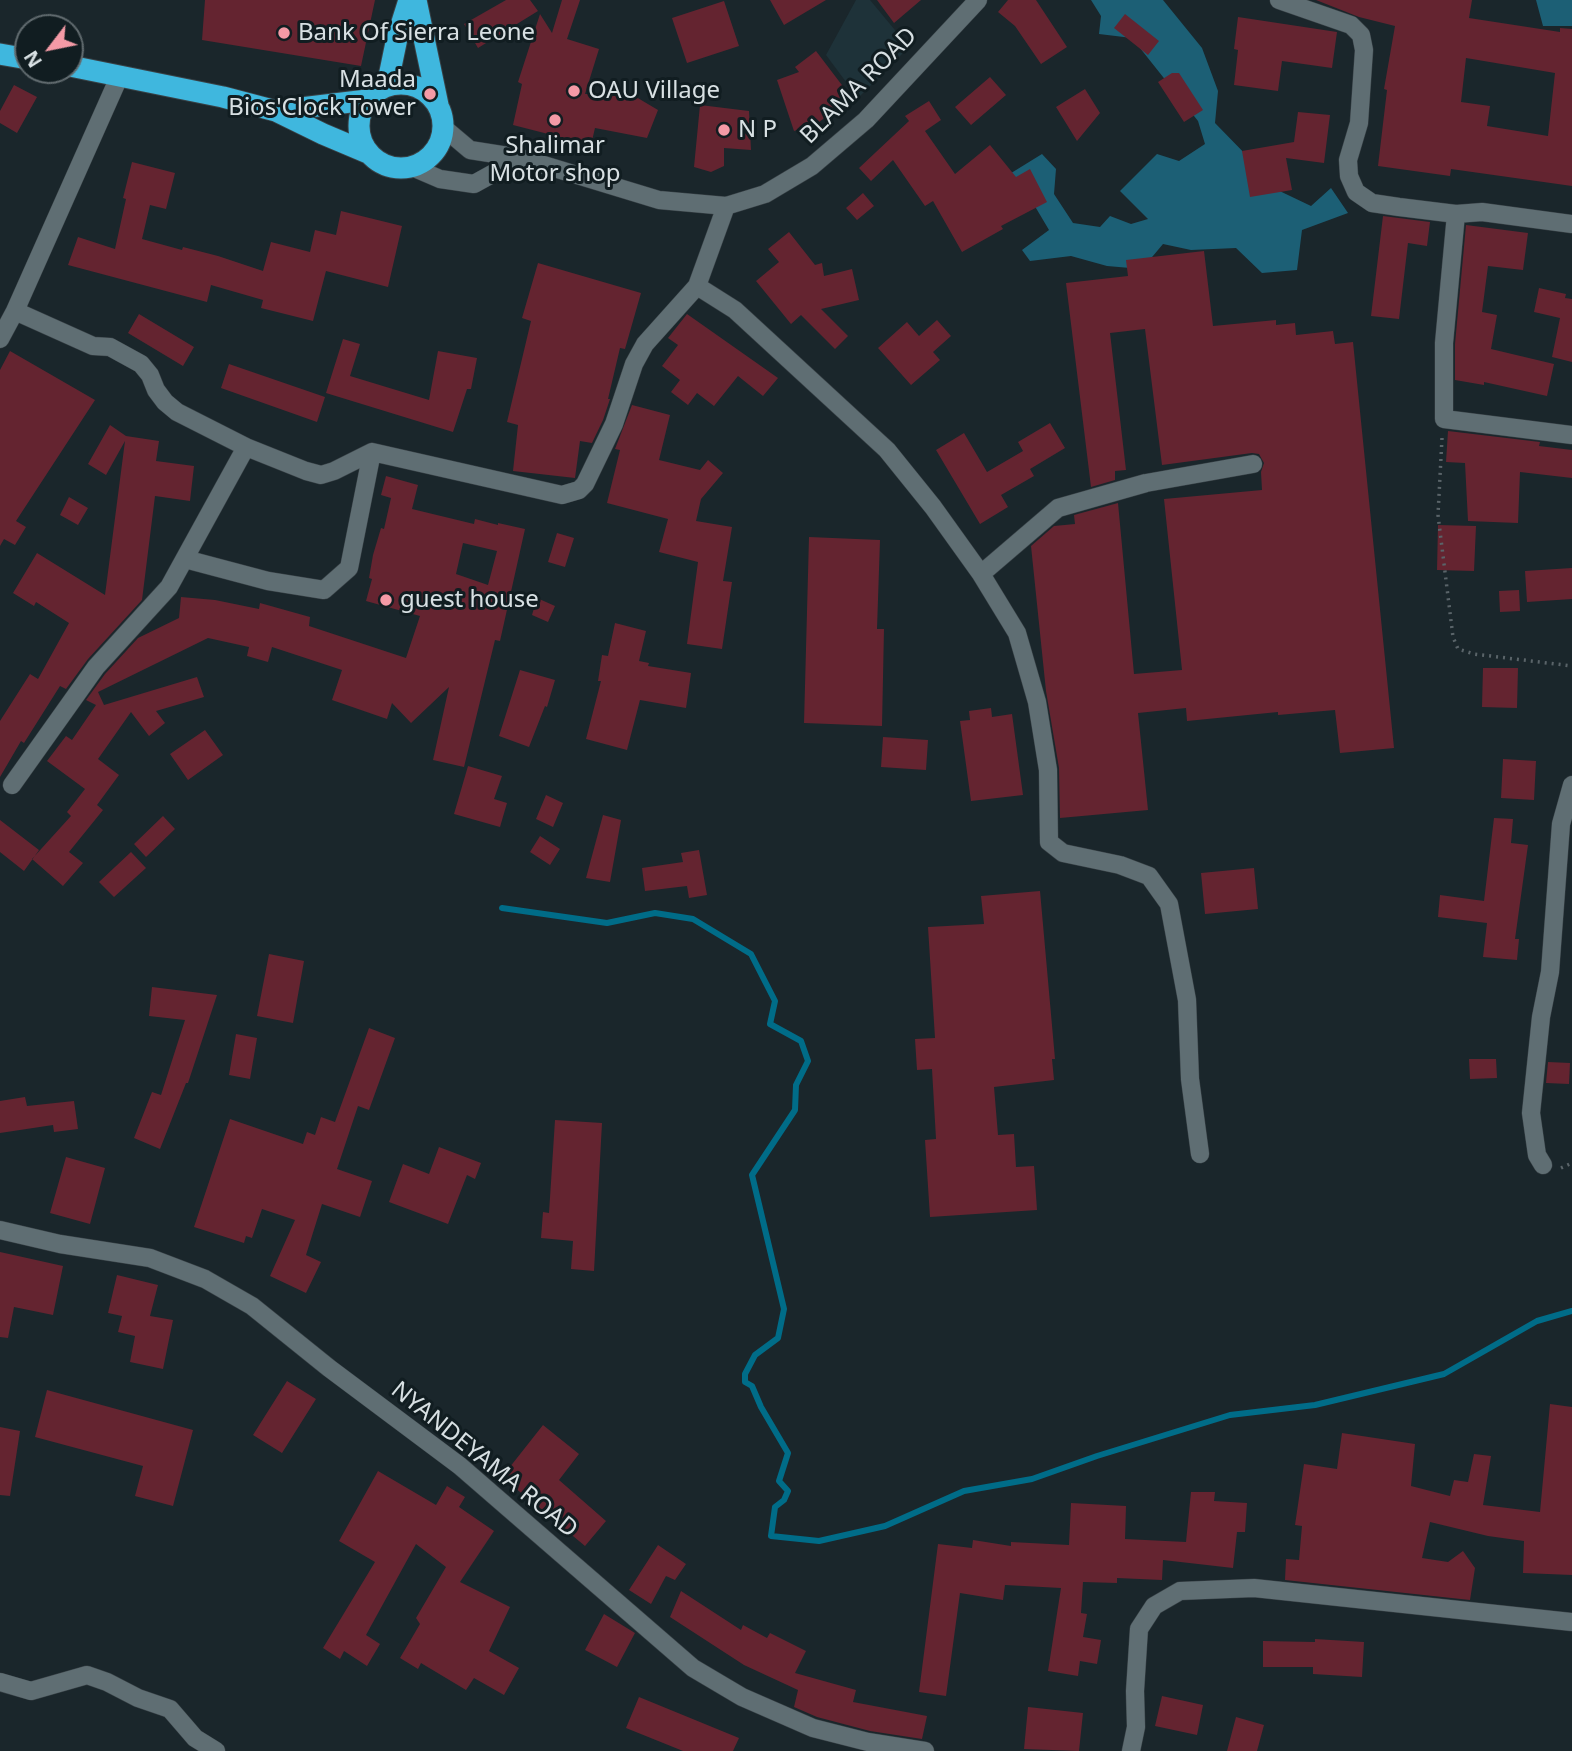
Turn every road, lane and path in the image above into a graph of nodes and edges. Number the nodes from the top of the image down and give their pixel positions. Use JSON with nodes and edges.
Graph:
{"nodes":[{"id":1,"x":409,"y":0,"type":"edge"},
{"id":2,"x":416,"y":0,"type":"edge"},
{"id":3,"x":978,"y":0,"type":"edge"},
{"id":4,"x":1279,"y":0,"type":"edge"},
{"id":5,"x":84,"y":69,"type":"edge"},
{"id":6,"x":120,"y":75,"type":"junction"},
{"id":7,"x":387,"y":86,"type":"junction"},
{"id":8,"x":367,"y":100,"type":"junction"},
{"id":9,"x":276,"y":111,"type":"junction"},
{"id":10,"x":441,"y":117,"type":"junction"},
{"id":11,"x":369,"y":153,"type":"junction"},
{"id":12,"x":521,"y":158,"type":"junction"},
{"id":13,"x":412,"y":167,"type":"junction"},
{"id":14,"x":726,"y":206,"type":"junction"},
{"id":15,"x":1456,"y":214,"type":"junction"},
{"id":16,"x":1572,"y":224,"type":"edge"},
{"id":17,"x":698,"y":286,"type":"junction"},
{"id":18,"x":15,"y":311,"type":"junction"},
{"id":19,"x":0,"y":339,"type":"edge"},
{"id":20,"x":1444,"y":419,"type":"junction"},
{"id":21,"x":1572,"y":435,"type":"edge"},
{"id":22,"x":246,"y":447,"type":"junction"},
{"id":23,"x":372,"y":452,"type":"junction"},
{"id":24,"x":1253,"y":464,"type":"dead end"},
{"id":25,"x":185,"y":559,"type":"junction"},
{"id":26,"x":981,"y":574,"type":"junction"},
{"id":27,"x":1572,"y":666,"type":"edge"},
{"id":28,"x":12,"y":785,"type":"dead end"},
{"id":29,"x":1572,"y":785,"type":"edge"},
{"id":30,"x":1200,"y":1154,"type":"dead end"},
{"id":31,"x":1542,"y":1166,"type":"dead end"},
{"id":32,"x":0,"y":1230,"type":"edge"},
{"id":33,"x":1572,"y":1622,"type":"edge"},
{"id":34,"x":0,"y":1682,"type":"edge"},
{"id":35,"x":216,"y":1751,"type":"edge"},
{"id":36,"x":925,"y":1751,"type":"edge"},
{"id":37,"x":1131,"y":1751,"type":"edge"}],
"edges":[{"from":1,"to":7,"type":"highway"},
{"from":2,"to":10,"type":"highway"},
{"from":3,"to":14,"type":"street","name":"BLAMA ROAD"},
{"from":4,"to":15,"type":"street"},
{"from":5,"to":6,"type":"highway"},
{"from":6,"to":9,"type":"highway"},
{"from":6,"to":18,"type":"street"},
{"from":7,"to":8,"type":"highway"},
{"from":7,"to":10,"type":"highway"},
{"from":8,"to":9,"type":"highway"},
{"from":8,"to":11,"type":"highway"},
{"from":9,"to":11,"type":"highway"},
{"from":10,"to":12,"type":"street","name":"BLAMA ROAD"},
{"from":10,"to":13,"type":"highway"},
{"from":11,"to":13,"type":"highway"},
{"from":12,"to":13,"type":"street"},
{"from":12,"to":14,"type":"street","name":"BLAMA ROAD"},
{"from":14,"to":17,"type":"street"},
{"from":15,"to":16,"type":"street"},
{"from":15,"to":20,"type":"street"},
{"from":17,"to":23,"type":"street"},
{"from":17,"to":26,"type":"street"},
{"from":18,"to":19,"type":"street"},
{"from":18,"to":22,"type":"street"},
{"from":20,"to":21,"type":"street"},
{"from":20,"to":27,"type":"path"},
{"from":22,"to":23,"type":"street"},
{"from":22,"to":25,"type":"street"},
{"from":23,"to":25,"type":"street"},
{"from":24,"to":26,"type":"street"},
{"from":25,"to":28,"type":"street"},
{"from":26,"to":30,"type":"street"},
{"from":29,"to":31,"type":"street"},
{"from":32,"to":36,"type":"street","name":"NYANDEYAMA ROAD"},
{"from":33,"to":37,"type":"street"},
{"from":34,"to":35,"type":"street"}]}
